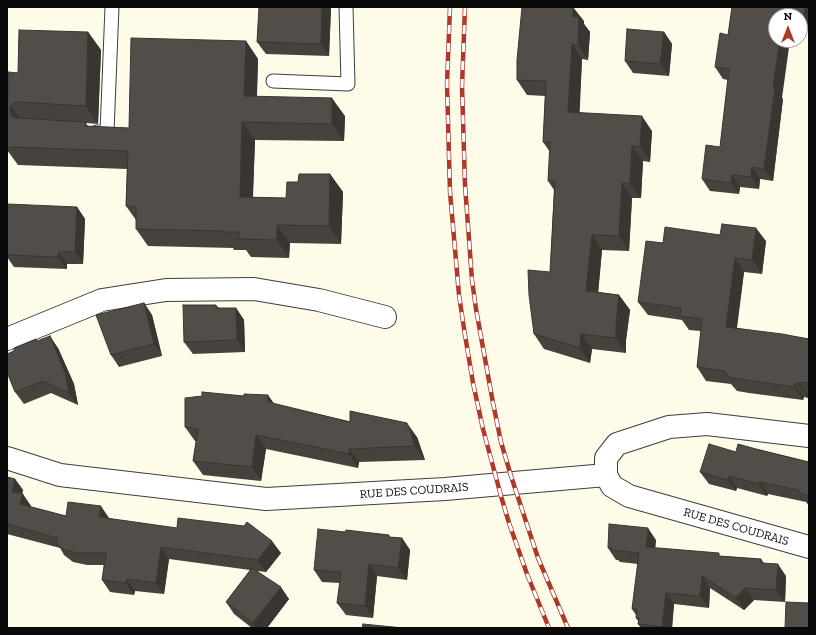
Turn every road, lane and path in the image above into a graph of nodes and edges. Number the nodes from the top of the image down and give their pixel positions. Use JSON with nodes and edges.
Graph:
{"nodes":[{"id":1,"x":112,"y":7,"type":"edge"},
{"id":2,"x":346,"y":7,"type":"edge"},
{"id":3,"x":273,"y":81,"type":"dead end"},
{"id":4,"x":84,"y":131,"type":"edge"},
{"id":5,"x":385,"y":317,"type":"dead end"},
{"id":6,"x":7,"y":340,"type":"edge"},
{"id":7,"x":809,"y":436,"type":"edge"},
{"id":8,"x":7,"y":458,"type":"edge"},
{"id":9,"x":606,"y":475,"type":"junction"},
{"id":10,"x":809,"y":547,"type":"edge"}],
"edges":[{"from":1,"to":4,"type":"lane"},
{"from":2,"to":3,"type":"lane"},
{"from":5,"to":6,"type":"street"},
{"from":7,"to":9,"type":"street"},
{"from":8,"to":9,"type":"street","name":"RUE DES COUDRAIS"},
{"from":9,"to":10,"type":"street","name":"RUE DES COUDRAIS"}]}
